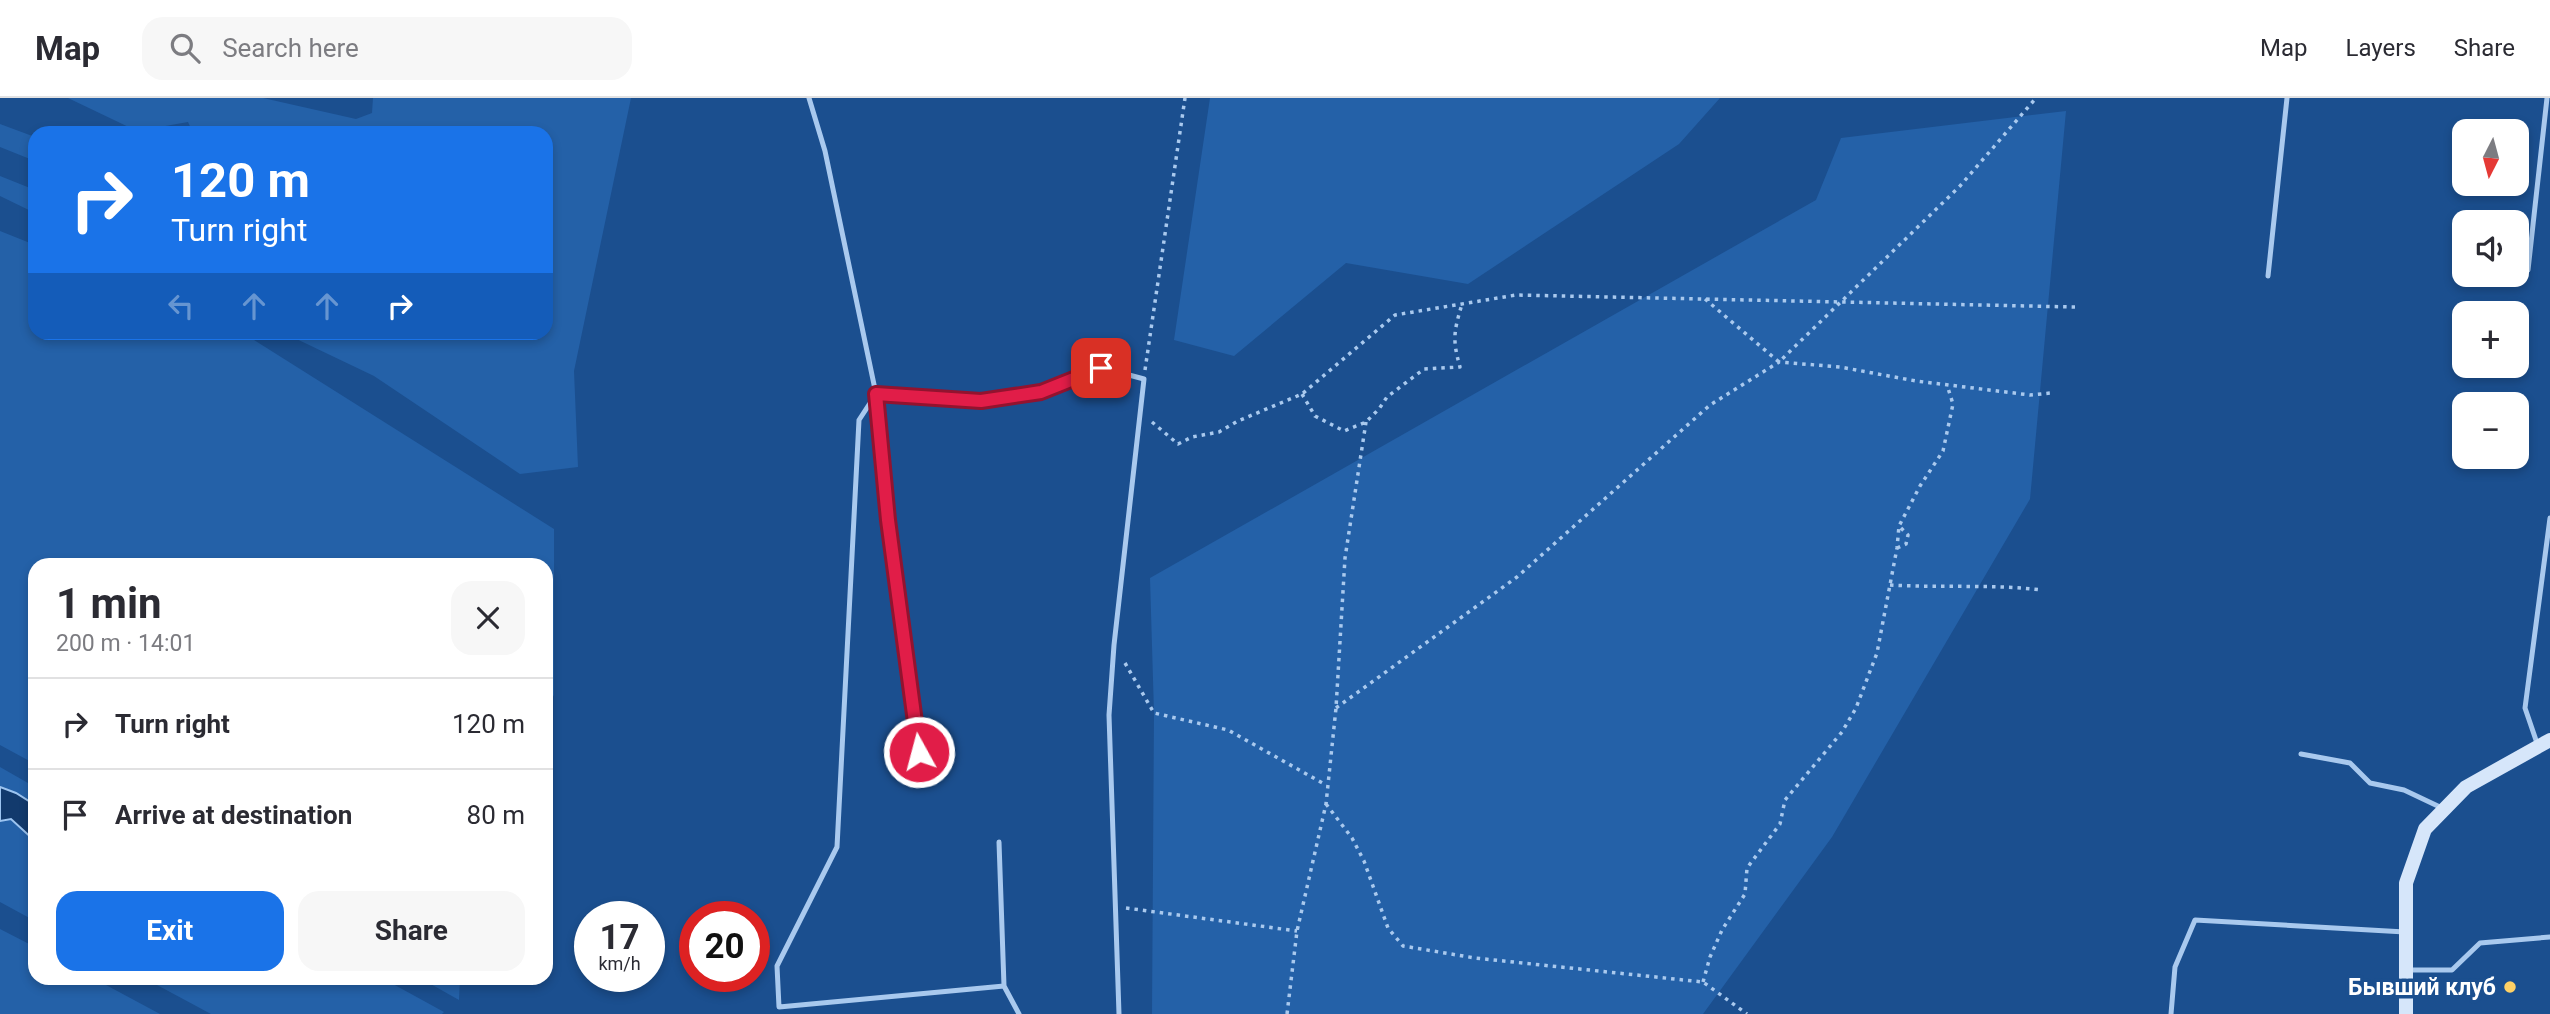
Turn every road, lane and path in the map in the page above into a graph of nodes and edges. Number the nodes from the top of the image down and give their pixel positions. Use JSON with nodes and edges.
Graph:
{"nodes":[{"id":1,"x":809,"y":98,"type":"edge"},
{"id":2,"x":1185,"y":98,"type":"edge"},
{"id":3,"x":2036,"y":98,"type":"edge"},
{"id":4,"x":2287,"y":98,"type":"edge"},
{"id":5,"x":2547,"y":98,"type":"edge"},
{"id":6,"x":2529,"y":261,"type":"edge"},
{"id":7,"x":2268,"y":276,"type":"dead end"},
{"id":8,"x":1705,"y":299,"type":"junction"},
{"id":9,"x":1841,"y":302,"type":"junction"},
{"id":10,"x":1462,"y":304,"type":"junction"},
{"id":11,"x":2075,"y":307,"type":"dead end"},
{"id":12,"x":1779,"y":362,"type":"junction"},
{"id":13,"x":1101,"y":368,"type":"dead end"},
{"id":14,"x":1114,"y":371,"type":"dead end"},
{"id":15,"x":1144,"y":379,"type":"junction"},
{"id":16,"x":1947,"y":384,"type":"junction"},
{"id":17,"x":2050,"y":393,"type":"dead end"},
{"id":18,"x":876,"y":394,"type":"junction"},
{"id":19,"x":1303,"y":394,"type":"junction"},
{"id":20,"x":1142,"y":398,"type":"junction"},
{"id":21,"x":1366,"y":422,"type":"junction"},
{"id":22,"x":2550,"y":519,"type":"edge"},
{"id":23,"x":1899,"y":526,"type":"junction"},
{"id":24,"x":1897,"y":548,"type":"junction"},
{"id":25,"x":1890,"y":585,"type":"junction"},
{"id":26,"x":2042,"y":590,"type":"dead end"},
{"id":27,"x":1114,"y":645,"type":"junction"},
{"id":28,"x":1336,"y":708,"type":"junction"},
{"id":29,"x":2544,"y":743,"type":"edge"},
{"id":30,"x":919,"y":752,"type":"dead end"},
{"id":31,"x":2301,"y":754,"type":"dead end"},
{"id":32,"x":1326,"y":785,"type":"junction"},
{"id":33,"x":1325,"y":804,"type":"junction"},
{"id":34,"x":2445,"y":809,"type":"junction"},
{"id":35,"x":999,"y":842,"type":"dead end"},
{"id":36,"x":1114,"y":906,"type":"junction"},
{"id":37,"x":1297,"y":931,"type":"junction"},
{"id":38,"x":2406,"y":932,"type":"junction"},
{"id":39,"x":2550,"y":937,"type":"edge"},
{"id":40,"x":2406,"y":971,"type":"junction"},
{"id":41,"x":1703,"y":982,"type":"junction"},
{"id":42,"x":1004,"y":986,"type":"junction"},
{"id":43,"x":1019,"y":1014,"type":"edge"},
{"id":44,"x":1119,"y":1014,"type":"edge"},
{"id":45,"x":1287,"y":1014,"type":"edge"},
{"id":46,"x":1747,"y":1014,"type":"edge"},
{"id":47,"x":2171,"y":1014,"type":"edge"},
{"id":48,"x":2406,"y":1014,"type":"edge"}],
"edges":[{"from":1,"to":18,"type":"lane"},
{"from":2,"to":15,"type":"path"},
{"from":3,"to":9,"type":"path"},
{"from":4,"to":7,"type":"lane"},
{"from":5,"to":6,"type":"lane"},
{"from":8,"to":9,"type":"path"},
{"from":8,"to":10,"type":"path"},
{"from":8,"to":12,"type":"path"},
{"from":9,"to":11,"type":"path"},
{"from":9,"to":12,"type":"path"},
{"from":10,"to":19,"type":"path"},
{"from":10,"to":21,"type":"path"},
{"from":12,"to":16,"type":"path"},
{"from":12,"to":28,"type":"path"},
{"from":13,"to":18,"type":"lane"},
{"from":14,"to":15,"type":"lane"},
{"from":15,"to":20,"type":"lane"},
{"from":16,"to":17,"type":"path"},
{"from":16,"to":23,"type":"path"},
{"from":18,"to":30,"type":"lane"},
{"from":18,"to":42,"type":"lane"},
{"from":19,"to":20,"type":"path"},
{"from":19,"to":21,"type":"path"},
{"from":20,"to":27,"type":"lane"},
{"from":21,"to":28,"type":"path"},
{"from":22,"to":29,"type":"lane"},
{"from":23,"to":24,"type":"path"},
{"from":23,"to":24,"type":"path"},
{"from":24,"to":25,"type":"path"},
{"from":25,"to":26,"type":"path"},
{"from":25,"to":41,"type":"path"},
{"from":27,"to":32,"type":"path"},
{"from":27,"to":36,"type":"lane"},
{"from":28,"to":32,"type":"path"},
{"from":29,"to":34,"type":"street"},
{"from":31,"to":34,"type":"lane"},
{"from":32,"to":33,"type":"path"},
{"from":33,"to":37,"type":"path"},
{"from":33,"to":41,"type":"path"},
{"from":34,"to":38,"type":"street"},
{"from":35,"to":42,"type":"lane"},
{"from":36,"to":37,"type":"path"},
{"from":36,"to":44,"type":"lane"},
{"from":37,"to":45,"type":"path"},
{"from":38,"to":40,"type":"street"},
{"from":38,"to":47,"type":"lane"},
{"from":39,"to":40,"type":"lane"},
{"from":40,"to":48,"type":"street"},
{"from":41,"to":46,"type":"path"},
{"from":42,"to":43,"type":"lane"}]}
